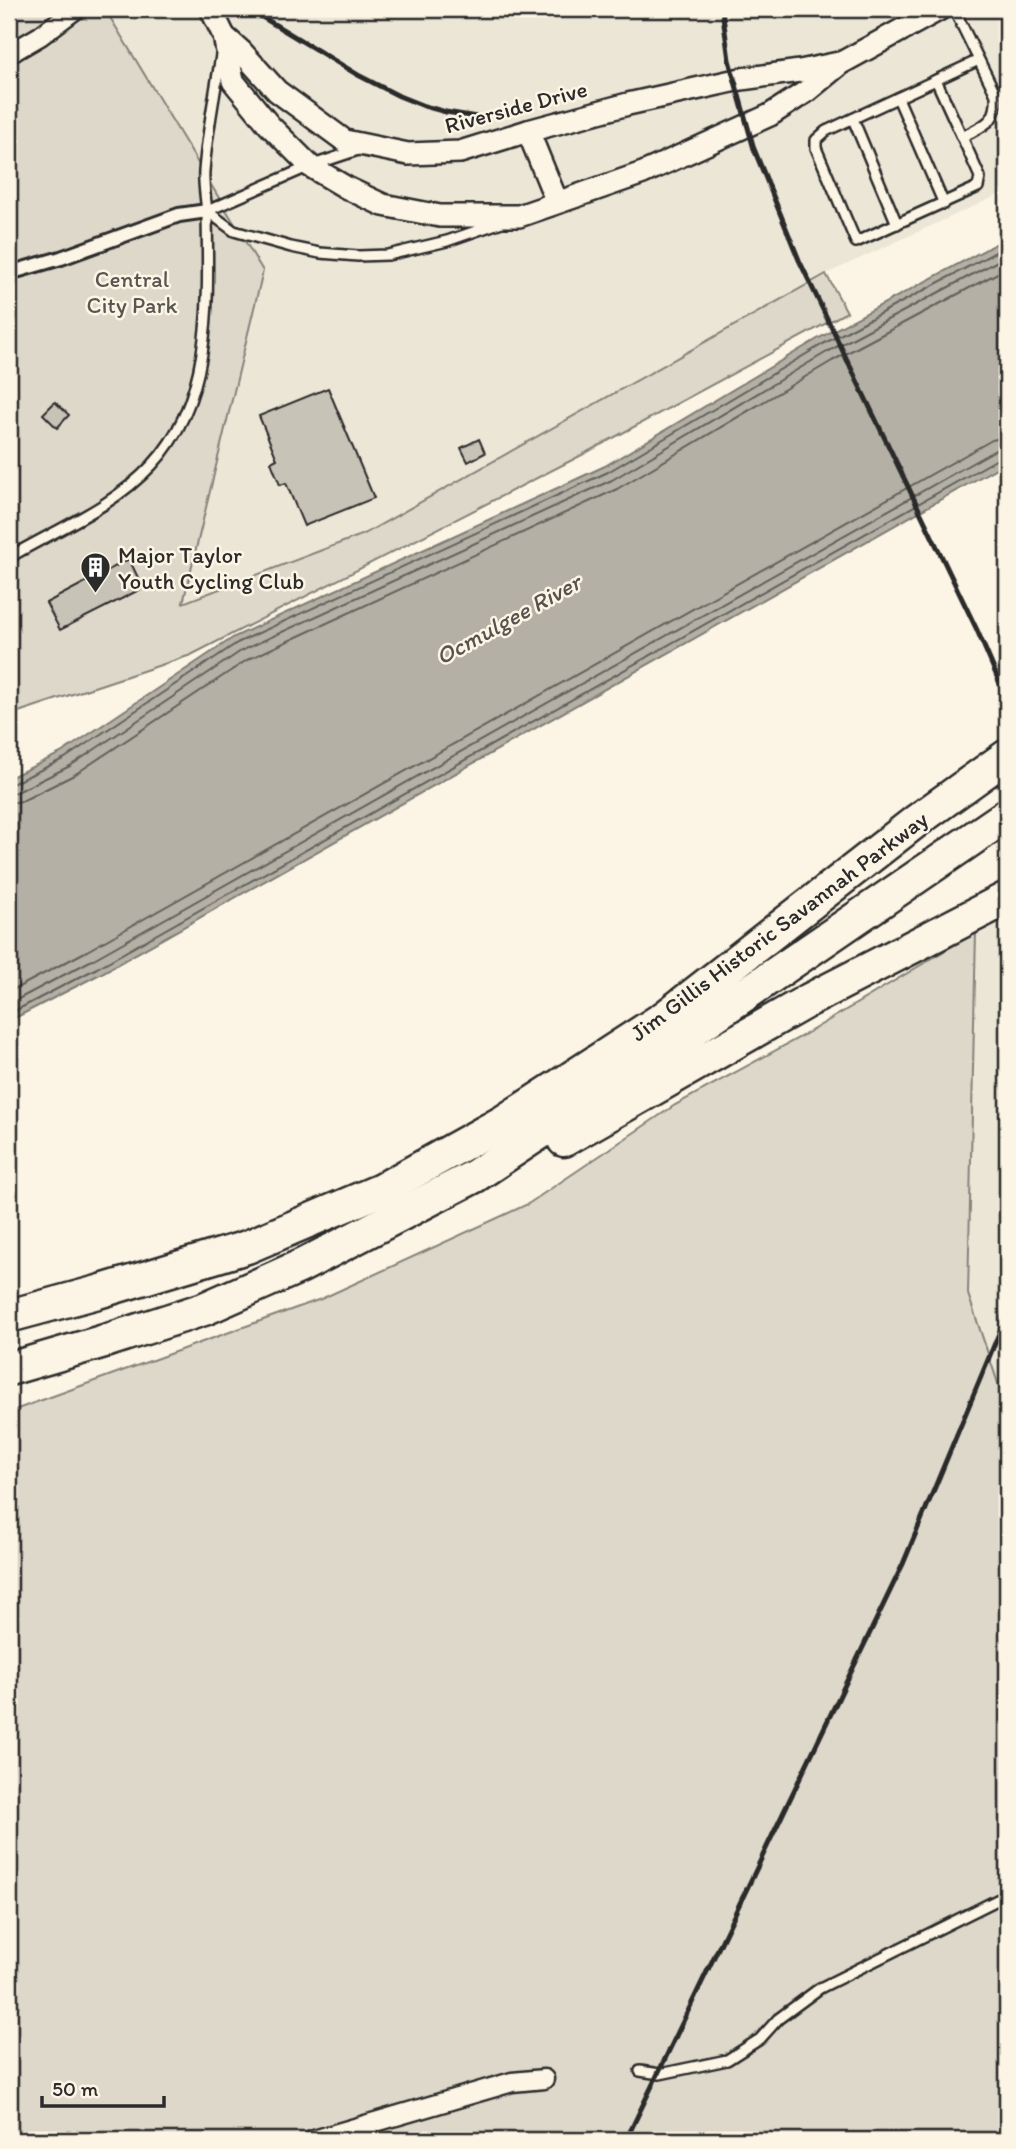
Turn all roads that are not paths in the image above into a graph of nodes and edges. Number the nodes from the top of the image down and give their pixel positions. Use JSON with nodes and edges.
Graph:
{"nodes":[{"id":1,"x":76,"y":9,"type":"edge"},
{"id":2,"x":211,"y":9,"type":"edge"},
{"id":3,"x":940,"y":9,"type":"edge"},
{"id":4,"x":954,"y":9,"type":"edge"},
{"id":5,"x":224,"y":36,"type":"junction"},
{"id":6,"x":9,"y":54,"type":"edge"},
{"id":7,"x":979,"y":60,"type":"junction"},
{"id":8,"x":841,"y":63,"type":"junction"},
{"id":9,"x":936,"y":80,"type":"junction"},
{"id":10,"x":898,"y":98,"type":"junction"},
{"id":11,"x":853,"y":119,"type":"junction"},
{"id":12,"x":528,"y":131,"type":"junction"},
{"id":13,"x":962,"y":137,"type":"junction"},
{"id":14,"x":369,"y":147,"type":"junction"},
{"id":15,"x":310,"y":166,"type":"junction"},
{"id":16,"x":557,"y":202,"type":"junction"},
{"id":17,"x":944,"y":204,"type":"junction"},
{"id":18,"x":207,"y":211,"type":"junction"},
{"id":19,"x":519,"y":216,"type":"junction"},
{"id":20,"x":897,"y":224,"type":"junction"},
{"id":21,"x":9,"y":273,"type":"edge"},
{"id":22,"x":9,"y":561,"type":"edge"},
{"id":23,"x":1007,"y":733,"type":"edge"},
{"id":24,"x":1007,"y":756,"type":"edge"},
{"id":25,"x":1007,"y":815,"type":"edge"},
{"id":26,"x":915,"y":822,"type":"junction"},
{"id":27,"x":1007,"y":898,"type":"edge"},
{"id":28,"x":475,"y":1176,"type":"junction"},
{"id":29,"x":9,"y":1316,"type":"edge"},
{"id":30,"x":9,"y":1368,"type":"edge"},
{"id":31,"x":1007,"y":1895,"type":"edge"},
{"id":32,"x":640,"y":2071,"type":"dead end"},
{"id":33,"x":544,"y":2080,"type":"dead end"},
{"id":34,"x":314,"y":2140,"type":"edge"}],
"edges":[{"from":1,"to":6,"type":"street"},
{"from":2,"to":5,"type":"street"},
{"from":3,"to":8,"type":"street","name":"Riverside Drive"},
{"from":4,"to":7,"type":"lane"},
{"from":5,"to":14,"type":"street","name":"Riverside Drive"},
{"from":5,"to":15,"type":"street","name":"Riverside Drive"},
{"from":5,"to":18,"type":"lane"},
{"from":7,"to":9,"type":"lane"},
{"from":7,"to":13,"type":"lane"},
{"from":8,"to":12,"type":"street","name":"Riverside Drive"},
{"from":8,"to":16,"type":"street","name":"Riverside Drive"},
{"from":9,"to":10,"type":"lane"},
{"from":9,"to":13,"type":"lane"},
{"from":10,"to":11,"type":"lane"},
{"from":10,"to":17,"type":"lane"},
{"from":11,"to":20,"type":"lane"},
{"from":11,"to":20,"type":"lane"},
{"from":12,"to":14,"type":"street","name":"Riverside Drive"},
{"from":12,"to":16,"type":"street"},
{"from":13,"to":17,"type":"lane"},
{"from":14,"to":15,"type":"lane"},
{"from":15,"to":18,"type":"lane"},
{"from":15,"to":19,"type":"street","name":"Riverside Drive"},
{"from":16,"to":19,"type":"street","name":"Riverside Drive"},
{"from":17,"to":20,"type":"lane"},
{"from":18,"to":19,"type":"lane"},
{"from":18,"to":21,"type":"street"},
{"from":18,"to":22,"type":"lane"},
{"from":23,"to":26,"type":"highway"},
{"from":24,"to":26,"type":"highway","name":"Jim Gillis Historic Savannah Parkway"},
{"from":25,"to":28,"type":"highway","name":"Jim Gillis Historic Savannah Parkway"},
{"from":26,"to":29,"type":"highway","name":"Jim Gillis Historic Savannah Parkway"},
{"from":27,"to":28,"type":"highway"},
{"from":28,"to":30,"type":"highway","name":"Jim Gillis Historic Savannah Parkway"},
{"from":31,"to":32,"type":"lane"},
{"from":33,"to":34,"type":"street"}]}
